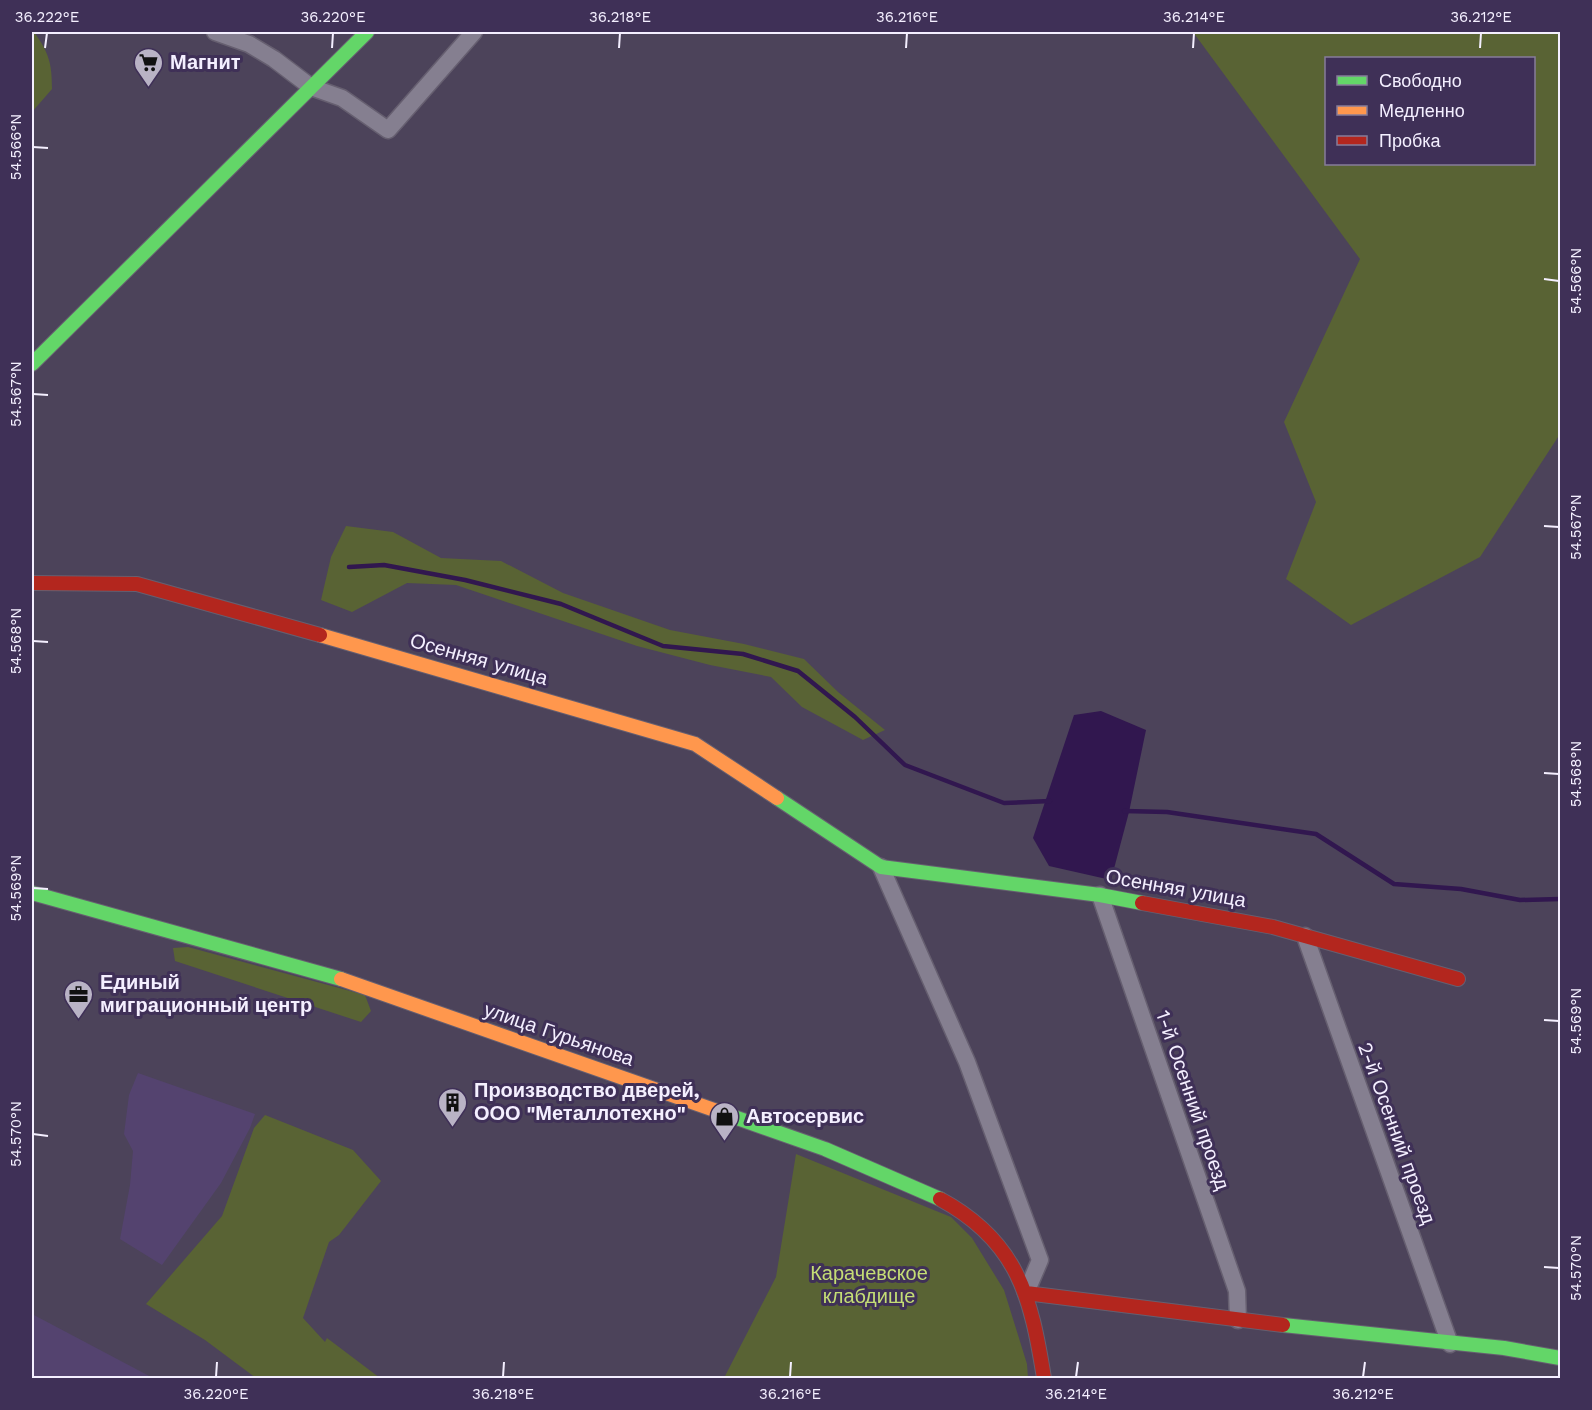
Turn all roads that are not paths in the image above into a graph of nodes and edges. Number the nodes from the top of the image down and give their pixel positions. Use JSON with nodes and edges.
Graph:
{"nodes":[{"id":1,"x":216,"y":32,"type":"edge"},
{"id":2,"x":367,"y":32,"type":"edge"},
{"id":3,"x":474,"y":32,"type":"edge"},
{"id":4,"x":251,"y":38,"type":"edge"},
{"id":5,"x":310,"y":87,"type":"junction"},
{"id":6,"x":32,"y":364,"type":"edge"},
{"id":7,"x":32,"y":583,"type":"edge"},
{"id":8,"x":881,"y":867,"type":"junction"},
{"id":9,"x":32,"y":893,"type":"edge"},
{"id":10,"x":1100,"y":894,"type":"junction"},
{"id":11,"x":1305,"y":936,"type":"junction"},
{"id":12,"x":1458,"y":979,"type":"dead end"},
{"id":13,"x":1026,"y":1293,"type":"junction"},
{"id":14,"x":1238,"y":1320,"type":"junction"},
{"id":15,"x":1450,"y":1344,"type":"junction"},
{"id":16,"x":1560,"y":1358,"type":"edge"},
{"id":17,"x":1044,"y":1378,"type":"edge"}],
"edges":[{"from":1,"to":4,"type":"street"},
{"from":2,"to":5,"type":"street"},
{"from":3,"to":5,"type":"street"},
{"from":4,"to":5,"type":"street"},
{"from":5,"to":6,"type":"street"},
{"from":7,"to":8,"type":"street","name":"Осенняя улица"},
{"from":8,"to":10,"type":"street","name":"Осенняя улица"},
{"from":8,"to":13,"type":"street"},
{"from":9,"to":13,"type":"street","name":"улица Гурьянова"},
{"from":10,"to":11,"type":"street","name":"Осенняя улица"},
{"from":10,"to":14,"type":"street","name":"1-й Осенний проезд"},
{"from":11,"to":12,"type":"street","name":"Осенняя улица"},
{"from":11,"to":15,"type":"street","name":"2-й Осенний проезд"},
{"from":13,"to":14,"type":"street"},
{"from":13,"to":17,"type":"street","name":"улица Гурьянова"},
{"from":14,"to":15,"type":"street"},
{"from":15,"to":16,"type":"street"}]}
